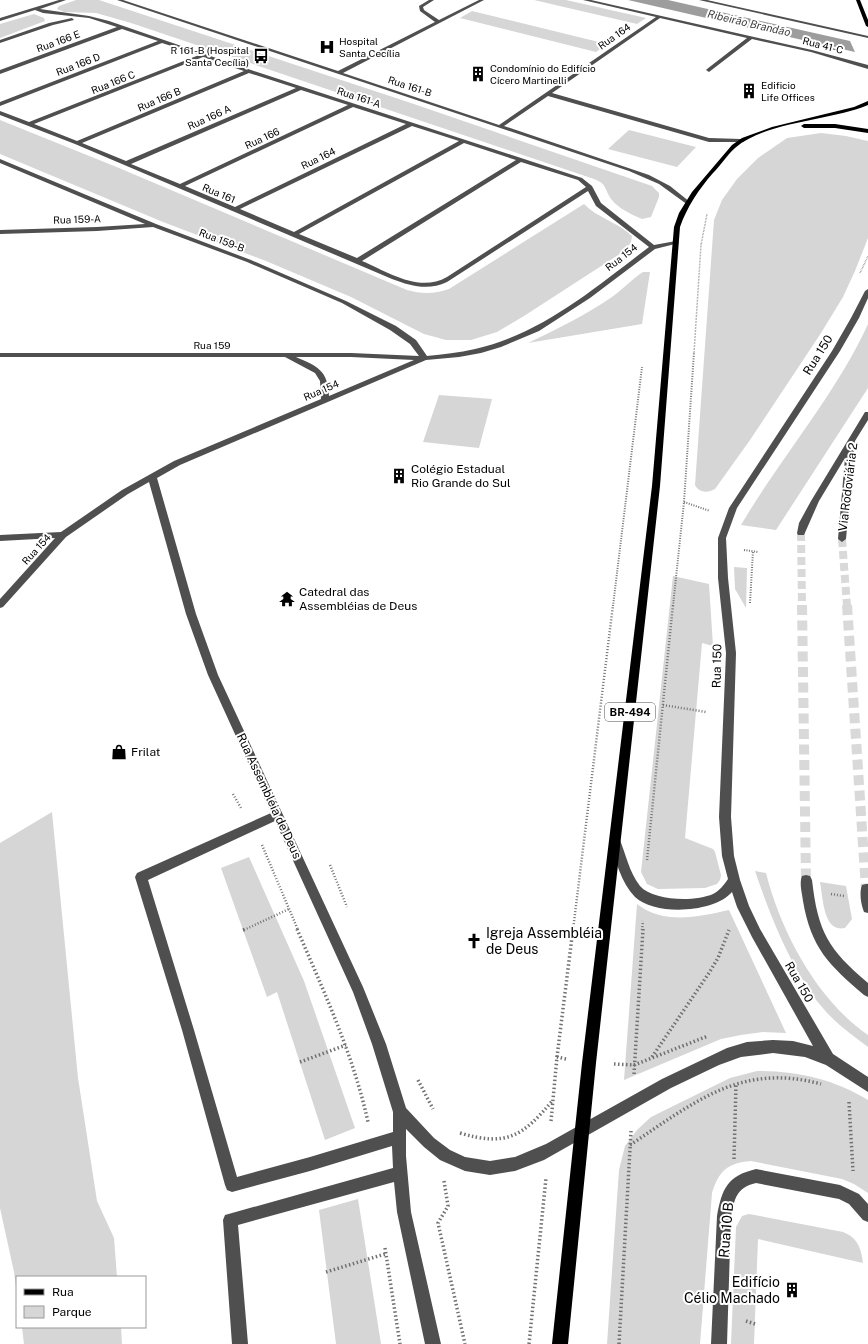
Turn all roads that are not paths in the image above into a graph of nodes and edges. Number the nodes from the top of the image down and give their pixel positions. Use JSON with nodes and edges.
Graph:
{"nodes":[{"id":1,"x":64,"y":0,"type":"edge"},
{"id":2,"x":120,"y":0,"type":"edge"},
{"id":3,"x":432,"y":0,"type":"edge"},
{"id":4,"x":482,"y":0,"type":"edge"},
{"id":5,"x":585,"y":0,"type":"edge"},
{"id":6,"x":701,"y":0,"type":"edge"},
{"id":7,"x":858,"y":0,"type":"edge"},
{"id":8,"x":36,"y":9,"type":"junction"},
{"id":9,"x":43,"y":12,"type":"junction"},
{"id":10,"x":82,"y":16,"type":"junction"},
{"id":11,"x":659,"y":17,"type":"junction"},
{"id":12,"x":0,"y":20,"type":"edge"},
{"id":13,"x":439,"y":22,"type":"junction"},
{"id":14,"x":51,"y":24,"type":"junction"},
{"id":15,"x":868,"y":26,"type":"edge"},
{"id":16,"x":122,"y":27,"type":"junction"},
{"id":17,"x":868,"y":37,"type":"edge"},
{"id":18,"x":750,"y":38,"type":"junction"},
{"id":19,"x":162,"y":41,"type":"junction"},
{"id":20,"x":0,"y":42,"type":"edge"},
{"id":21,"x":204,"y":55,"type":"junction"},
{"id":22,"x":868,"y":67,"type":"edge"},
{"id":23,"x":709,"y":70,"type":"dead end"},
{"id":24,"x":249,"y":71,"type":"junction"},
{"id":25,"x":0,"y":72,"type":"edge"},
{"id":26,"x":340,"y":72,"type":"junction"},
{"id":27,"x":300,"y":88,"type":"junction"},
{"id":28,"x":548,"y":94,"type":"junction"},
{"id":29,"x":868,"y":103,"type":"edge"},
{"id":30,"x":0,"y":104,"type":"edge"},
{"id":31,"x":353,"y":105,"type":"junction"},
{"id":32,"x":0,"y":113,"type":"edge"},
{"id":33,"x":30,"y":124,"type":"junction"},
{"id":34,"x":411,"y":124,"type":"junction"},
{"id":35,"x":501,"y":126,"type":"junction"},
{"id":36,"x":778,"y":128,"type":"junction"},
{"id":37,"x":868,"y":131,"type":"edge"},
{"id":38,"x":464,"y":141,"type":"junction"},
{"id":39,"x":741,"y":141,"type":"junction"},
{"id":40,"x":77,"y":143,"type":"junction"},
{"id":41,"x":520,"y":160,"type":"junction"},
{"id":42,"x":0,"y":161,"type":"edge"},
{"id":43,"x":125,"y":164,"type":"junction"},
{"id":44,"x":179,"y":187,"type":"junction"},
{"id":45,"x":590,"y":187,"type":"junction"},
{"id":46,"x":688,"y":203,"type":"junction"},
{"id":47,"x":234,"y":210,"type":"junction"},
{"id":48,"x":154,"y":225,"type":"junction"},
{"id":49,"x":0,"y":232,"type":"edge"},
{"id":50,"x":293,"y":235,"type":"junction"},
{"id":51,"x":676,"y":243,"type":"junction"},
{"id":52,"x":653,"y":246,"type":"junction"},
{"id":53,"x":357,"y":261,"type":"junction"},
{"id":54,"x":868,"y":291,"type":"edge"},
{"id":55,"x":0,"y":355,"type":"edge"},
{"id":56,"x":285,"y":355,"type":"junction"},
{"id":57,"x":425,"y":358,"type":"junction"},
{"id":58,"x":326,"y":400,"type":"junction"},
{"id":59,"x":868,"y":414,"type":"edge"},
{"id":60,"x":852,"y":441,"type":"junction"},
{"id":61,"x":152,"y":476,"type":"junction"},
{"id":62,"x":802,"y":533,"type":"tunnel mouth"},
{"id":63,"x":63,"y":536,"type":"junction"},
{"id":64,"x":0,"y":538,"type":"edge"},
{"id":65,"x":842,"y":539,"type":"tunnel mouth"},
{"id":66,"x":0,"y":605,"type":"edge"},
{"id":67,"x":278,"y":815,"type":"junction"},
{"id":68,"x":615,"y":842,"type":"junction"},
{"id":69,"x":734,"y":880,"type":"junction"},
{"id":70,"x":806,"y":880,"type":"tunnel mouth"},
{"id":71,"x":866,"y":889,"type":"dead end"},
{"id":72,"x":868,"y":908,"type":"edge"},
{"id":73,"x":868,"y":992,"type":"edge"},
{"id":74,"x":828,"y":1059,"type":"junction"},
{"id":75,"x":868,"y":1085,"type":"edge"},
{"id":76,"x":400,"y":1112,"type":"junction"},
{"id":77,"x":581,"y":1133,"type":"junction"},
{"id":78,"x":398,"y":1137,"type":"junction"},
{"id":79,"x":400,"y":1173,"type":"junction"},
{"id":80,"x":868,"y":1215,"type":"edge"},
{"id":81,"x":240,"y":1344,"type":"edge"},
{"id":82,"x":433,"y":1344,"type":"edge"},
{"id":83,"x":560,"y":1344,"type":"edge"},
{"id":84,"x":719,"y":1344,"type":"edge"}],
"edges":[{"from":1,"to":8,"type":"street"},
{"from":2,"to":26,"type":"street","name":"Rua 161-B"},
{"from":3,"to":13,"type":"street"},
{"from":4,"to":13,"type":"street"},
{"from":5,"to":11,"type":"street","name":"Rua 41-C"},
{"from":6,"to":17,"type":"street"},
{"from":7,"to":15,"type":"main road"},
{"from":8,"to":9,"type":"street","name":"Rua 161-A"},
{"from":8,"to":12,"type":"street"},
{"from":9,"to":10,"type":"street","name":"Rua 161-A"},
{"from":9,"to":14,"type":"street"},
{"from":10,"to":14,"type":"street"},
{"from":10,"to":16,"type":"street","name":"Rua 161-A"},
{"from":11,"to":18,"type":"street","name":"Rua 41-C"},
{"from":11,"to":28,"type":"street","name":"Rua 164"},
{"from":13,"to":26,"type":"street"},
{"from":14,"to":20,"type":"street"},
{"from":16,"to":19,"type":"street","name":"Rua 161-A"},
{"from":16,"to":25,"type":"street","name":"Rua 166 E"},
{"from":18,"to":22,"type":"street","name":"Rua 41-C"},
{"from":18,"to":23,"type":"street"},
{"from":19,"to":21,"type":"street","name":"Rua 161-A"},
{"from":19,"to":30,"type":"street","name":"Rua 166 D"},
{"from":21,"to":24,"type":"street","name":"Rua 161-A"},
{"from":21,"to":33,"type":"street","name":"Rua 166 C"},
{"from":24,"to":27,"type":"street","name":"Rua 161-A"},
{"from":24,"to":40,"type":"street","name":"Rua 166 B"},
{"from":26,"to":35,"type":"street","name":"Rua 161-B"},
{"from":27,"to":31,"type":"street","name":"Rua 161-A"},
{"from":27,"to":43,"type":"street","name":"Rua 166 A"},
{"from":28,"to":35,"type":"street","name":"Rua 164"},
{"from":28,"to":39,"type":"street"},
{"from":29,"to":36,"type":"main road"},
{"from":31,"to":34,"type":"street","name":"Rua 161-A"},
{"from":31,"to":44,"type":"street","name":"Rua 166"},
{"from":32,"to":33,"type":"street","name":"Rua 161"},
{"from":33,"to":40,"type":"street","name":"Rua 161"},
{"from":34,"to":38,"type":"street","name":"Rua 161-A"},
{"from":34,"to":47,"type":"street","name":"Rua 164"},
{"from":35,"to":46,"type":"street","name":"Rua 161-B"},
{"from":36,"to":37,"type":"main road"},
{"from":36,"to":39,"type":"main road","number":"BR-494"},
{"from":38,"to":41,"type":"street","name":"Rua 161-A"},
{"from":38,"to":50,"type":"street"},
{"from":39,"to":46,"type":"main road","number":"BR-494"},
{"from":40,"to":43,"type":"street","name":"Rua 161"},
{"from":41,"to":45,"type":"street","name":"Rua 161-A"},
{"from":41,"to":53,"type":"street"},
{"from":42,"to":48,"type":"street","name":"Rua 159-B"},
{"from":43,"to":44,"type":"street","name":"Rua 161"},
{"from":44,"to":47,"type":"street","name":"Rua 161"},
{"from":45,"to":52,"type":"street"},
{"from":45,"to":53,"type":"street","name":"Rua 161"},
{"from":46,"to":51,"type":"main road","number":"BR-494"},
{"from":47,"to":50,"type":"street","name":"Rua 161"},
{"from":48,"to":49,"type":"street","name":"Rua 159-A"},
{"from":48,"to":57,"type":"street","name":"Rua 159-B"},
{"from":50,"to":53,"type":"street","name":"Rua 161"},
{"from":51,"to":52,"type":"street","name":"Rua 154"},
{"from":51,"to":68,"type":"main road","number":"BR-494"},
{"from":52,"to":57,"type":"street","name":"Rua 154"},
{"from":54,"to":69,"type":"street","name":"Rua 150"},
{"from":55,"to":56,"type":"street","name":"Rua 159"},
{"from":56,"to":57,"type":"street","name":"Rua 159"},
{"from":56,"to":58,"type":"street"},
{"from":57,"to":58,"type":"street","name":"Rua 154"},
{"from":58,"to":61,"type":"street","name":"Rua 154"},
{"from":59,"to":60,"type":"street","name":"Via Rodoviária 2"},
{"from":60,"to":62,"type":"street"},
{"from":60,"to":65,"type":"street","name":"Via Rodoviária 2"},
{"from":61,"to":63,"type":"street","name":"Rua 154"},
{"from":61,"to":67,"type":"street","name":"Rua Assembléia de Deus"},
{"from":63,"to":64,"type":"street"},
{"from":63,"to":66,"type":"street","name":"Rua 154"},
{"from":67,"to":76,"type":"street","name":"Rua Assembléia de Deus"},
{"from":67,"to":78,"type":"street"},
{"from":68,"to":69,"type":"street"},
{"from":68,"to":77,"type":"main road","number":"BR-494"},
{"from":69,"to":74,"type":"street","name":"Rua 150"},
{"from":70,"to":73,"type":"street"},
{"from":71,"to":72,"type":"street"},
{"from":74,"to":75,"type":"street"},
{"from":74,"to":77,"type":"street","name":"Rua Assembléia de Deus"},
{"from":76,"to":77,"type":"street","name":"Rua Assembléia de Deus"},
{"from":76,"to":78,"type":"street","name":"Rua Assembléia de Deus"},
{"from":77,"to":83,"type":"main road","number":"BR-494"},
{"from":78,"to":79,"type":"street","name":"Rua Assembléia de Deus"},
{"from":79,"to":81,"type":"street"},
{"from":79,"to":82,"type":"street","name":"Rua Assembléia de Deus"},
{"from":80,"to":84,"type":"street","name":"Rua 10 B"}]}
